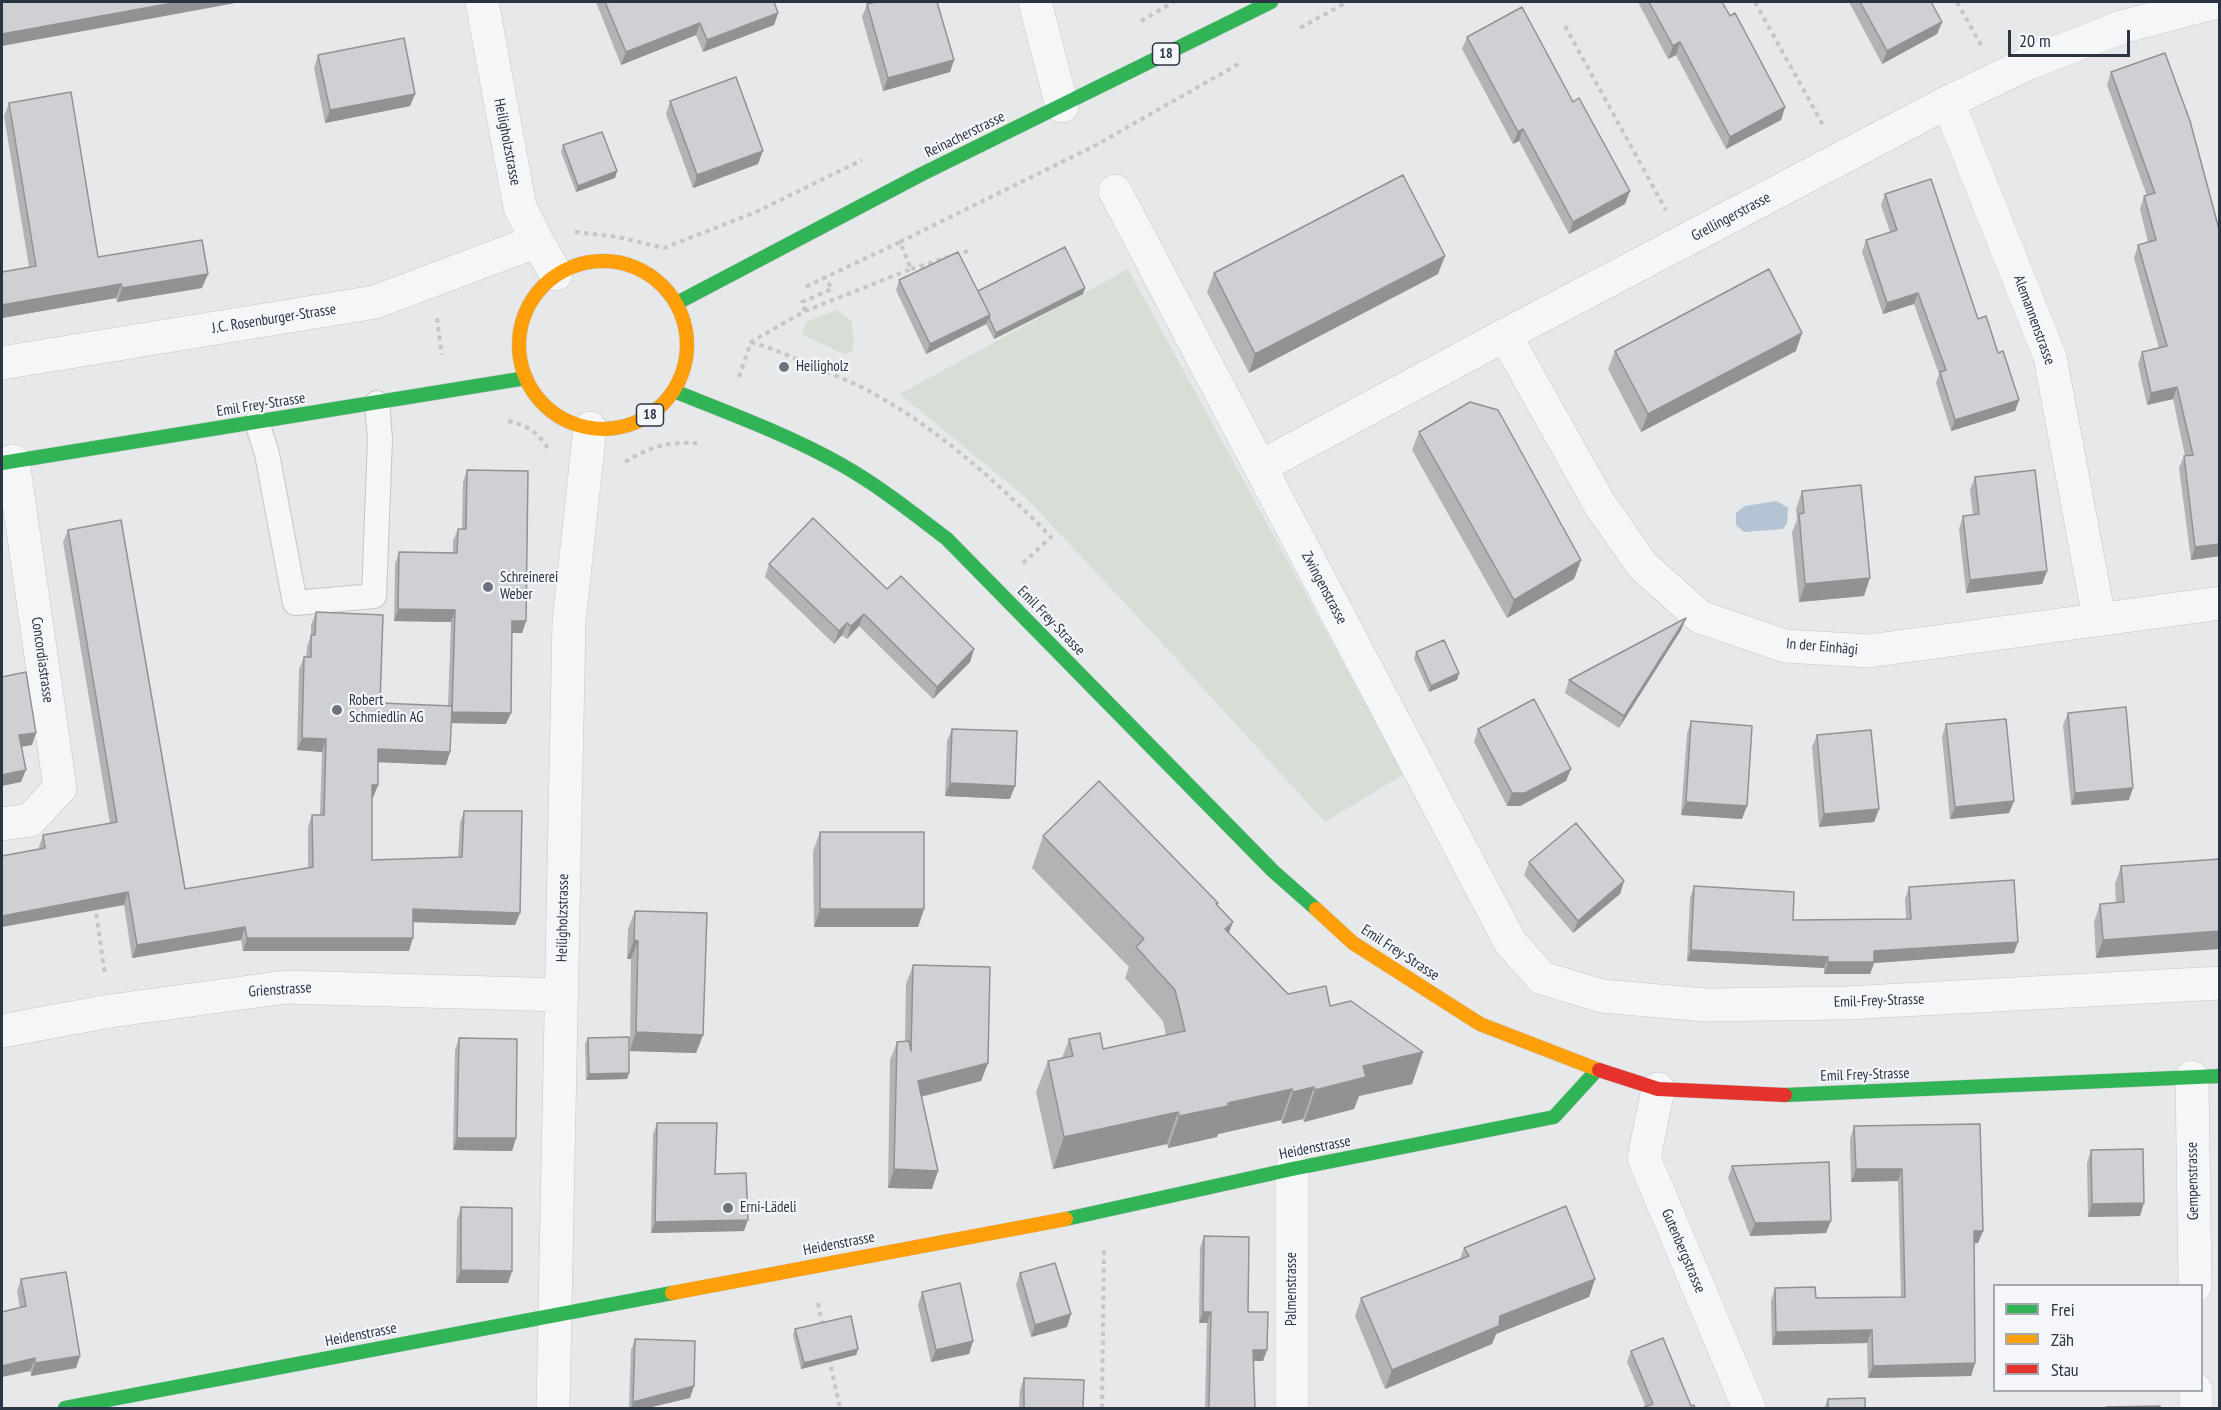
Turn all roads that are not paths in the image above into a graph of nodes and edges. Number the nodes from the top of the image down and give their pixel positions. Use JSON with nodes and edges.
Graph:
{"nodes":[{"id":1,"x":482,"y":2,"type":"edge"},
{"id":2,"x":1035,"y":2,"type":"edge"},
{"id":3,"x":1270,"y":2,"type":"edge"},
{"id":4,"x":2216,"y":2,"type":"edge"},
{"id":5,"x":1948,"y":102,"type":"junction"},
{"id":6,"x":1062,"y":106,"type":"junction"},
{"id":7,"x":1115,"y":190,"type":"dead end"},
{"id":8,"x":537,"y":242,"type":"junction"},
{"id":9,"x":556,"y":274,"type":"junction"},
{"id":10,"x":677,"y":303,"type":"junction"},
{"id":11,"x":1505,"y":335,"type":"junction"},
{"id":12,"x":2,"y":363,"type":"edge"},
{"id":13,"x":526,"y":378,"type":"junction"},
{"id":14,"x":674,"y":391,"type":"junction"},
{"id":15,"x":377,"y":403,"type":"junction"},
{"id":16,"x":257,"y":422,"type":"junction"},
{"id":17,"x":590,"y":428,"type":"junction"},
{"id":18,"x":7,"y":462,"type":"edge"},
{"id":19,"x":1260,"y":467,"type":"junction"},
{"id":20,"x":2220,"y":603,"type":"edge"},
{"id":21,"x":2100,"y":618,"type":"junction"},
{"id":22,"x":2,"y":824,"type":"edge"},
{"id":23,"x":1542,"y":978,"type":"joint"},
{"id":24,"x":2220,"y":983,"type":"edge"},
{"id":25,"x":562,"y":995,"type":"junction"},
{"id":26,"x":2,"y":1031,"type":"edge"},
{"id":27,"x":1597,"y":1070,"type":"junction"},
{"id":28,"x":2206,"y":1076,"type":"edge"},
{"id":29,"x":1658,"y":1089,"type":"junction"},
{"id":30,"x":1292,"y":1169,"type":"junction"},
{"id":31,"x":2195,"y":1284,"type":"edge"},
{"id":32,"x":555,"y":1314,"type":"junction"},
{"id":33,"x":2196,"y":1392,"type":"edge"},
{"id":34,"x":65,"y":1408,"type":"edge"},
{"id":35,"x":554,"y":1408,"type":"edge"},
{"id":36,"x":1292,"y":1408,"type":"edge"},
{"id":37,"x":1749,"y":1408,"type":"edge"},
{"id":38,"x":2196,"y":1408,"type":"edge"}],
"edges":[{"from":1,"to":8,"type":"street","name":"Heiligholzstrasse"},
{"from":2,"to":6,"type":"street"},
{"from":3,"to":6,"type":"street","name":"Reinacherstrasse","number":"18"},
{"from":4,"to":5,"type":"street","name":"Grellingerstrasse"},
{"from":5,"to":11,"type":"street","name":"Grellingerstrasse"},
{"from":5,"to":21,"type":"street","name":"Alemannenstrasse"},
{"from":6,"to":10,"type":"street","name":"Reinacherstrasse","number":"18"},
{"from":7,"to":19,"type":"street","name":"Zwingenstrasse"},
{"from":8,"to":9,"type":"street","name":"Heiligholzstrasse"},
{"from":8,"to":12,"type":"street","name":"J.C. Rosenburger-Strasse"},
{"from":9,"to":10,"type":"street","number":"18"},
{"from":9,"to":13,"type":"street","number":"18"},
{"from":10,"to":14,"type":"street","number":"18"},
{"from":11,"to":19,"type":"street","name":"Grellingerstrasse"},
{"from":11,"to":21,"type":"street","name":"In der Einhägi"},
{"from":13,"to":15,"type":"street","name":"Emil Frey-Strasse"},
{"from":13,"to":17,"type":"street","number":"18"},
{"from":14,"to":17,"type":"street","number":"18"},
{"from":14,"to":27,"type":"street","name":"Emil Frey-Strasse"},
{"from":15,"to":16,"type":"street","name":"Emil Frey-Strasse"},
{"from":15,"to":16,"type":"lane"},
{"from":16,"to":18,"type":"street","name":"Emil Frey-Strasse"},
{"from":17,"to":25,"type":"street","name":"Heiligholzstrasse"},
{"from":18,"to":22,"type":"street","name":"Concordiastrasse"},
{"from":19,"to":23,"type":"street","name":"Zwingenstrasse"},
{"from":20,"to":21,"type":"street","name":"In der Einhägi"},
{"from":23,"to":24,"type":"street","name":"Emil-Frey-Strasse"},
{"from":25,"to":26,"type":"street","name":"Grienstrasse"},
{"from":25,"to":32,"type":"street","name":"Heiligholzstrasse"},
{"from":27,"to":29,"type":"street","name":"Emil Frey-Strasse"},
{"from":27,"to":30,"type":"street","name":"Heidenstrasse"},
{"from":28,"to":29,"type":"street","name":"Emil Frey-Strasse"},
{"from":28,"to":31,"type":"street","name":"Gempenstrasse"},
{"from":29,"to":37,"type":"street","name":"Gutenbergstrasse"},
{"from":30,"to":32,"type":"street","name":"Heidenstrasse"},
{"from":30,"to":36,"type":"street","name":"Palmenstrasse"},
{"from":32,"to":34,"type":"street","name":"Heidenstrasse"},
{"from":32,"to":35,"type":"street","name":"Heiligholzstrasse"},
{"from":33,"to":38,"type":"street"}]}
